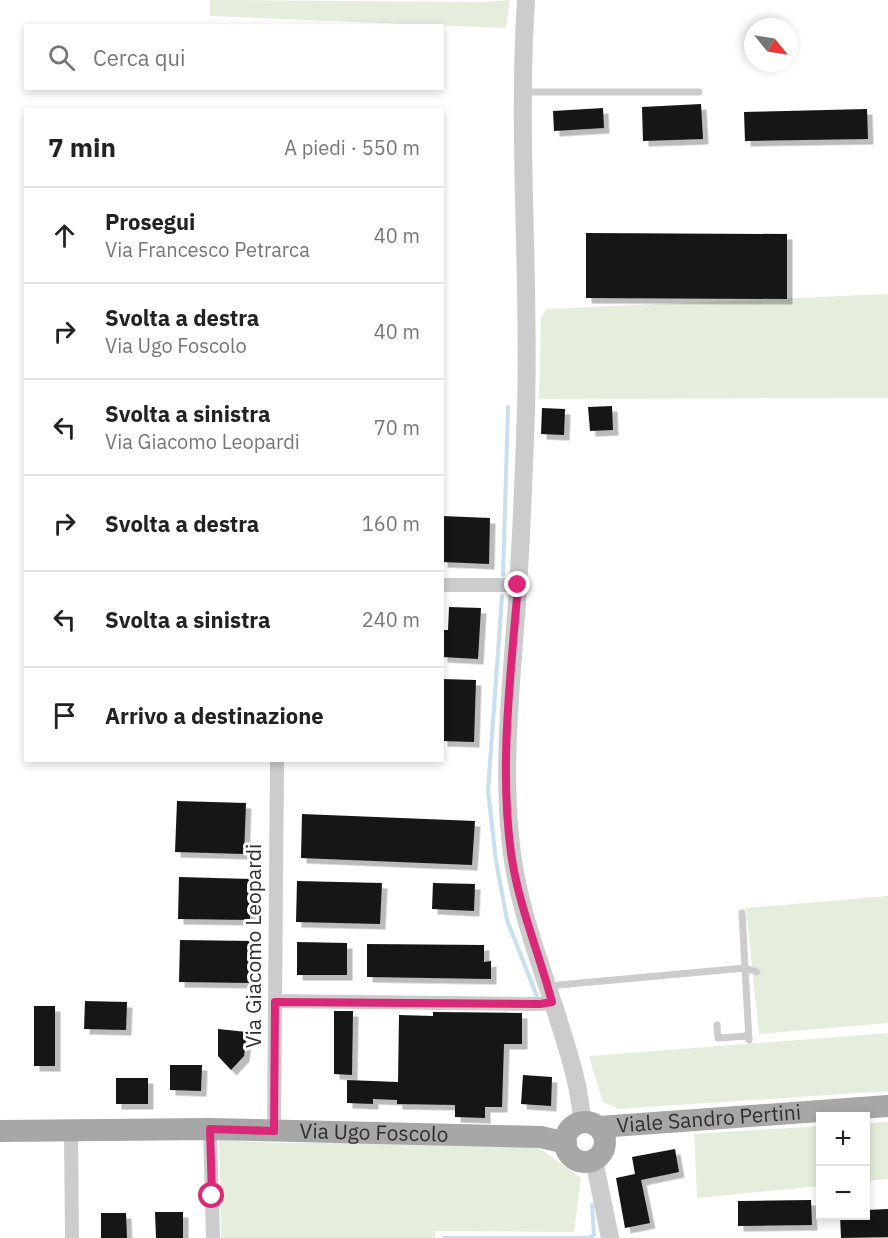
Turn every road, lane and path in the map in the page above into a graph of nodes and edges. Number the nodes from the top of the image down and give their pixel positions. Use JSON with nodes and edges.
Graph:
{"nodes":[{"id":1,"x":526,"y":0,"type":"edge"},
{"id":2,"x":699,"y":92,"type":"dead end"},
{"id":3,"x":523,"y":93,"type":"junction"},
{"id":4,"x":444,"y":585,"type":"edge"},
{"id":5,"x":518,"y":585,"type":"junction"},
{"id":6,"x":277,"y":762,"type":"edge"},
{"id":7,"x":742,"y":913,"type":"dead end"},
{"id":8,"x":745,"y":968,"type":"junction"},
{"id":9,"x":757,"y":972,"type":"dead end"},
{"id":10,"x":551,"y":996,"type":"junction"},
{"id":11,"x":275,"y":1002,"type":"junction"},
{"id":12,"x":717,"y":1025,"type":"dead end"},
{"id":13,"x":888,"y":1106,"type":"edge"},
{"id":14,"x":590,"y":1125,"type":"junction"},
{"id":15,"x":210,"y":1129,"type":"junction"},
{"id":16,"x":0,"y":1131,"type":"edge"},
{"id":17,"x":71,"y":1131,"type":"junction"},
{"id":18,"x":274,"y":1131,"type":"junction"},
{"id":19,"x":566,"y":1143,"type":"junction"},
{"id":20,"x":594,"y":1160,"type":"junction"},
{"id":21,"x":72,"y":1238,"type":"edge"},
{"id":22,"x":213,"y":1238,"type":"edge"},
{"id":23,"x":610,"y":1238,"type":"edge"}],
"edges":[{"from":1,"to":3,"type":"street"},
{"from":2,"to":3,"type":"lane"},
{"from":3,"to":5,"type":"street"},
{"from":4,"to":5,"type":"street"},
{"from":5,"to":10,"type":"street"},
{"from":6,"to":11,"type":"street","name":"Via Giacomo Leopardi"},
{"from":7,"to":8,"type":"lane"},
{"from":8,"to":9,"type":"lane"},
{"from":8,"to":10,"type":"lane"},
{"from":8,"to":12,"type":"lane"},
{"from":10,"to":11,"type":"street"},
{"from":10,"to":14,"type":"street"},
{"from":11,"to":18,"type":"street","name":"Via Giacomo Leopardi"},
{"from":13,"to":14,"type":"main road","name":"Viale Sandro Pertini"},
{"from":14,"to":19,"type":"main road"},
{"from":14,"to":20,"type":"main road"},
{"from":15,"to":17,"type":"main road","name":"Via Ugo Foscolo"},
{"from":15,"to":18,"type":"main road","name":"Via Ugo Foscolo"},
{"from":15,"to":22,"type":"street"},
{"from":16,"to":17,"type":"main road","name":"Via Ugo Foscolo"},
{"from":17,"to":21,"type":"street"},
{"from":18,"to":19,"type":"main road","name":"Via Ugo Foscolo"},
{"from":19,"to":20,"type":"main road"},
{"from":20,"to":23,"type":"street"}]}
